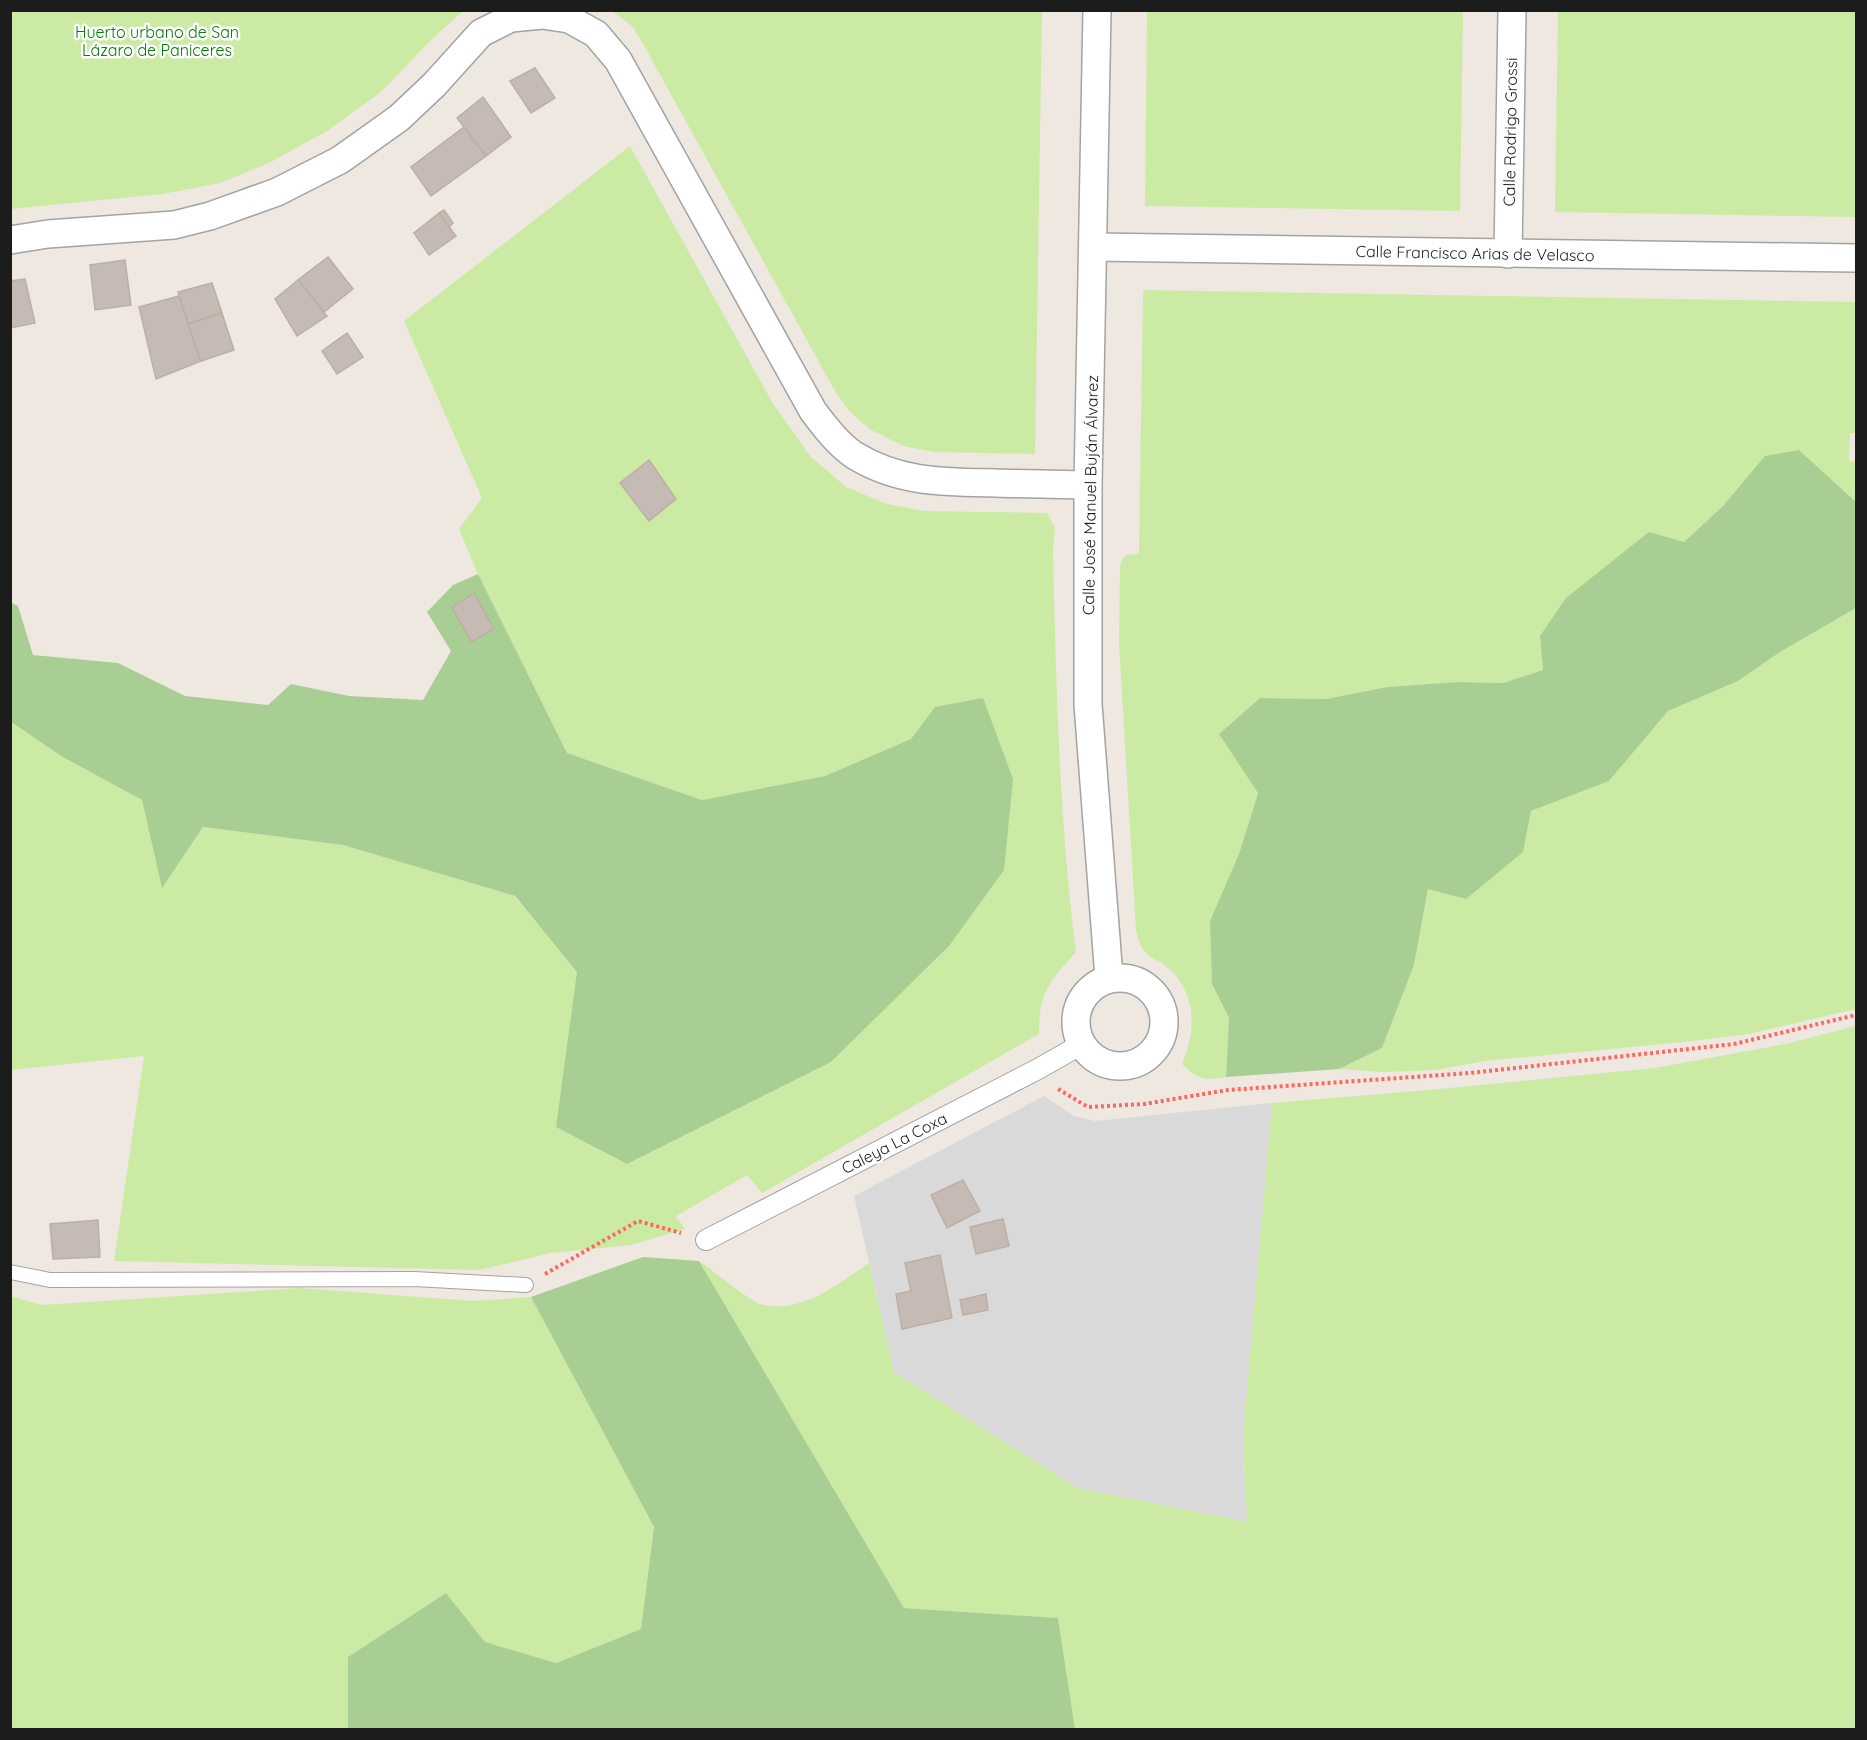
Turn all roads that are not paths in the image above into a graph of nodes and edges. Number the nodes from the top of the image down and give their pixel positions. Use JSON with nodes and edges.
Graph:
{"nodes":[{"id":1,"x":1097,"y":10,"type":"edge"},
{"id":2,"x":1512,"y":10,"type":"edge"},
{"id":3,"x":10,"y":240,"type":"edge"},
{"id":4,"x":1093,"y":247,"type":"junction"},
{"id":5,"x":1508,"y":254,"type":"junction"},
{"id":6,"x":1857,"y":258,"type":"edge"},
{"id":7,"x":1088,"y":485,"type":"junction"},
{"id":8,"x":1108,"y":978,"type":"junction"},
{"id":9,"x":1082,"y":1044,"type":"junction"},
{"id":10,"x":706,"y":1240,"type":"road end"},
{"id":11,"x":10,"y":1272,"type":"edge"},
{"id":12,"x":526,"y":1285,"type":"road end"}],
"edges":[{"from":1,"to":4,"type":"street","name":"Calle José Manuel Buján Álvarez"},
{"from":2,"to":5,"type":"street","name":"Calle Rodrigo Grossi"},
{"from":3,"to":7,"type":"street"},
{"from":4,"to":5,"type":"street","name":"Calle Francisco Arias de Velasco"},
{"from":4,"to":7,"type":"street","name":"Calle José Manuel Buján Álvarez"},
{"from":5,"to":6,"type":"street","name":"Calle Francisco Arias de Velasco"},
{"from":7,"to":8,"type":"street","name":"Calle José Manuel Buján Álvarez"},
{"from":8,"to":9,"type":"street"},
{"from":8,"to":9,"type":"street"},
{"from":9,"to":10,"type":"street","name":"Caleya La Coxa"},
{"from":11,"to":12,"type":"lane"}]}
